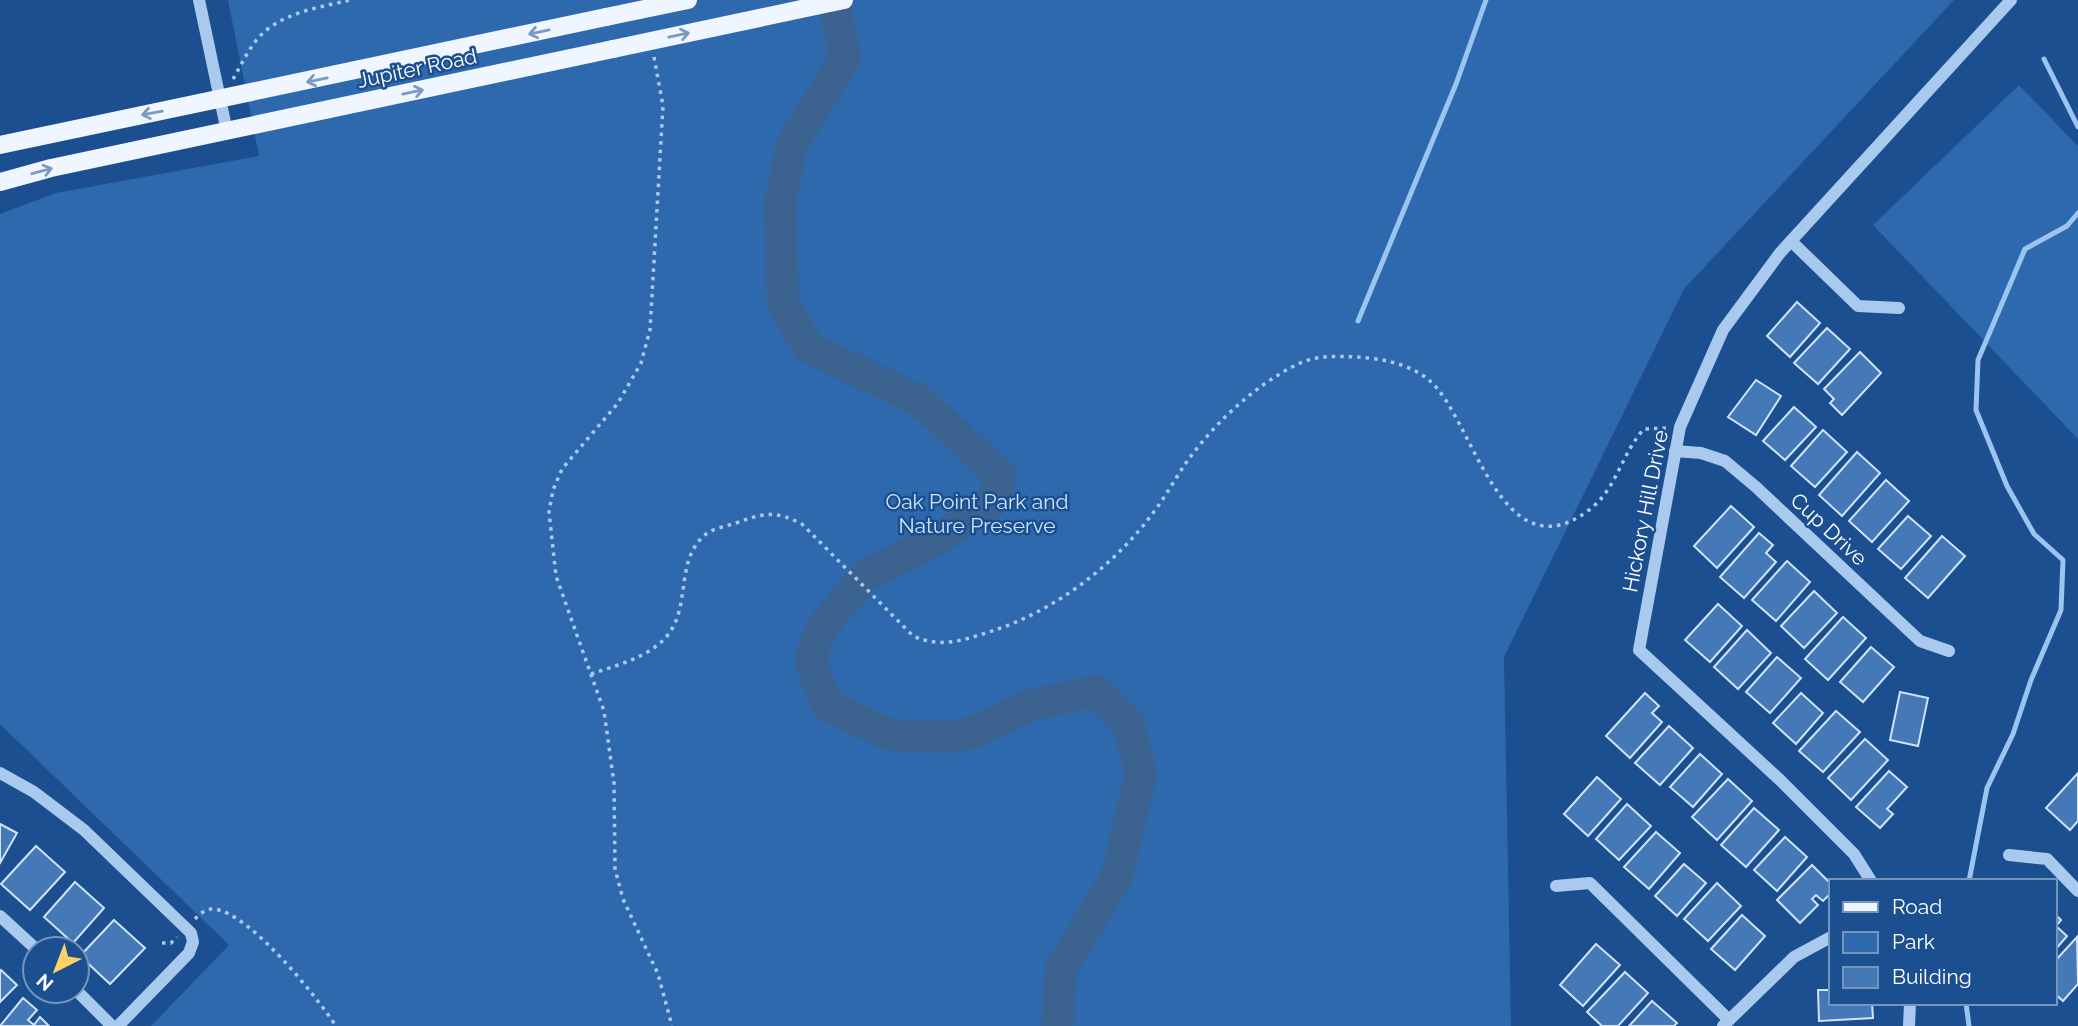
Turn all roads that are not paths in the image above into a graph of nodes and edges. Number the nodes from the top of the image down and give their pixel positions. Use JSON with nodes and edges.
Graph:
{"nodes":[{"id":1,"x":199,"y":0,"type":"edge"},
{"id":2,"x":688,"y":0,"type":"edge"},
{"id":3,"x":844,"y":0,"type":"edge"},
{"id":4,"x":2011,"y":0,"type":"edge"},
{"id":5,"x":219,"y":101,"type":"junction"},
{"id":6,"x":227,"y":132,"type":"junction"},
{"id":7,"x":0,"y":145,"type":"edge"},
{"id":8,"x":0,"y":182,"type":"edge"},
{"id":9,"x":1791,"y":241,"type":"junction"},
{"id":10,"x":1899,"y":308,"type":"dead end"},
{"id":11,"x":1675,"y":450,"type":"junction"},
{"id":12,"x":1949,"y":651,"type":"dead end"},
{"id":13,"x":0,"y":773,"type":"edge"},
{"id":14,"x":2009,"y":855,"type":"dead end"},
{"id":15,"x":1870,"y":879,"type":"edge"},
{"id":16,"x":1556,"y":886,"type":"dead end"},
{"id":17,"x":2078,"y":891,"type":"edge"},
{"id":18,"x":0,"y":916,"type":"edge"},
{"id":19,"x":21,"y":935,"type":"edge"},
{"id":20,"x":1829,"y":938,"type":"edge"},
{"id":21,"x":91,"y":1005,"type":"edge"},
{"id":22,"x":1910,"y":1005,"type":"edge"},
{"id":23,"x":1726,"y":1023,"type":"edge"},
{"id":24,"x":112,"y":1026,"type":"edge"},
{"id":25,"x":118,"y":1026,"type":"edge"},
{"id":26,"x":1909,"y":1026,"type":"edge"}],
"edges":[{"from":1,"to":5,"type":"street"},
{"from":2,"to":5,"type":"main road","name":"Jupiter Road","one_way":true,"bridge":true},
{"from":6,"to":3,"type":"main road","name":"Jupiter Road","one_way":true,"bridge":true},
{"from":4,"to":9,"type":"street","name":"Hickory Hill Drive"},
{"from":5,"to":6,"type":"street"},
{"from":5,"to":7,"type":"main road","name":"Jupiter Road","one_way":true},
{"from":8,"to":6,"type":"main road","name":"Jupiter Road","one_way":true},
{"from":9,"to":10,"type":"street"},
{"from":9,"to":11,"type":"street","name":"Hickory Hill Drive"},
{"from":11,"to":12,"type":"street","name":"Cup Drive"},
{"from":11,"to":15,"type":"street","name":"Hickory Hill Drive"},
{"from":13,"to":25,"type":"street"},
{"from":14,"to":17,"type":"street"},
{"from":16,"to":23,"type":"street"},
{"from":18,"to":19,"type":"street"},
{"from":20,"to":23,"type":"street"},
{"from":21,"to":24,"type":"street"},
{"from":22,"to":26,"type":"street"}]}
